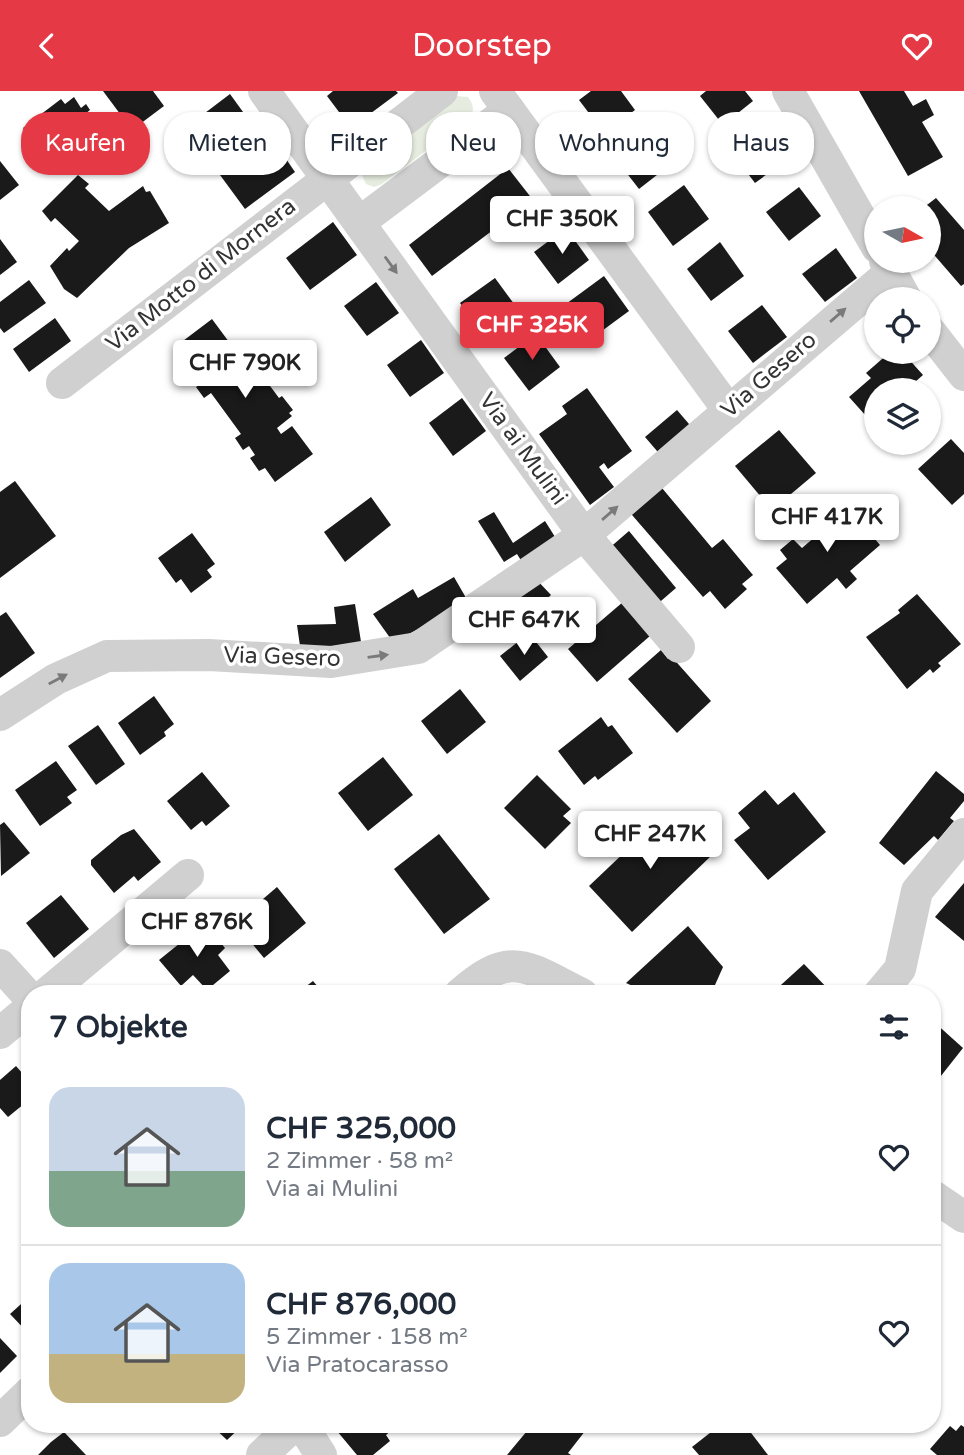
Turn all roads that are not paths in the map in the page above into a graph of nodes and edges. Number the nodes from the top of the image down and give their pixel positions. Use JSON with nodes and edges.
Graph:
{"nodes":[{"id":1,"x":264,"y":91,"type":"edge"},
{"id":2,"x":442,"y":91,"type":"edge"},
{"id":3,"x":788,"y":91,"type":"edge"},
{"id":4,"x":502,"y":101,"type":"edge"},
{"id":5,"x":328,"y":176,"type":"junction"},
{"id":6,"x":360,"y":222,"type":"junction"},
{"id":7,"x":864,"y":224,"type":"edge"},
{"id":8,"x":887,"y":273,"type":"edge"},
{"id":9,"x":62,"y":383,"type":"dead end"},
{"id":10,"x":729,"y":411,"type":"junction"},
{"id":11,"x":584,"y":535,"type":"junction"},
{"id":12,"x":679,"y":647,"type":"dead end"},
{"id":13,"x":0,"y":715,"type":"edge"},
{"id":14,"x":964,"y":834,"type":"edge"},
{"id":15,"x":188,"y":875,"type":"dead end"},
{"id":16,"x":0,"y":965,"type":"edge"},
{"id":17,"x":57,"y":985,"type":"edge"},
{"id":18,"x":470,"y":985,"type":"edge"},
{"id":19,"x":564,"y":985,"type":"edge"},
{"id":20,"x":887,"y":985,"type":"edge"},
{"id":21,"x":21,"y":989,"type":"edge"},
{"id":22,"x":21,"y":1016,"type":"edge"},
{"id":23,"x":0,"y":1033,"type":"edge"},
{"id":24,"x":941,"y":1201,"type":"edge"},
{"id":25,"x":964,"y":1217,"type":"edge"},
{"id":26,"x":21,"y":1401,"type":"edge"},
{"id":27,"x":0,"y":1421,"type":"edge"},
{"id":28,"x":303,"y":1439,"type":"edge"},
{"id":29,"x":262,"y":1455,"type":"edge"}],
"edges":[{"from":1,"to":5,"type":"street","name":"Via ai Mulini"},
{"from":2,"to":5,"type":"street","name":"Via Motto di Mornera"},
{"from":3,"to":7,"type":"street"},
{"from":4,"to":6,"type":"street"},
{"from":4,"to":10,"type":"street"},
{"from":5,"to":6,"type":"street","name":"Via ai Mulini"},
{"from":5,"to":9,"type":"street","name":"Via Motto di Mornera"},
{"from":6,"to":11,"type":"street","name":"Via ai Mulini","one_way":true},
{"from":10,"to":8,"type":"street","name":"Via Gesero","one_way":true},
{"from":11,"to":10,"type":"street","name":"Via Gesero","one_way":true},
{"from":11,"to":12,"type":"street"},
{"from":13,"to":11,"type":"street","name":"Via Gesero","one_way":true},
{"from":14,"to":20,"type":"street"},
{"from":15,"to":17,"type":"street"},
{"from":16,"to":21,"type":"street"},
{"from":18,"to":19,"type":"street"},
{"from":22,"to":23,"type":"street"},
{"from":24,"to":25,"type":"street"},
{"from":26,"to":27,"type":"street"},
{"from":28,"to":29,"type":"street"}]}
